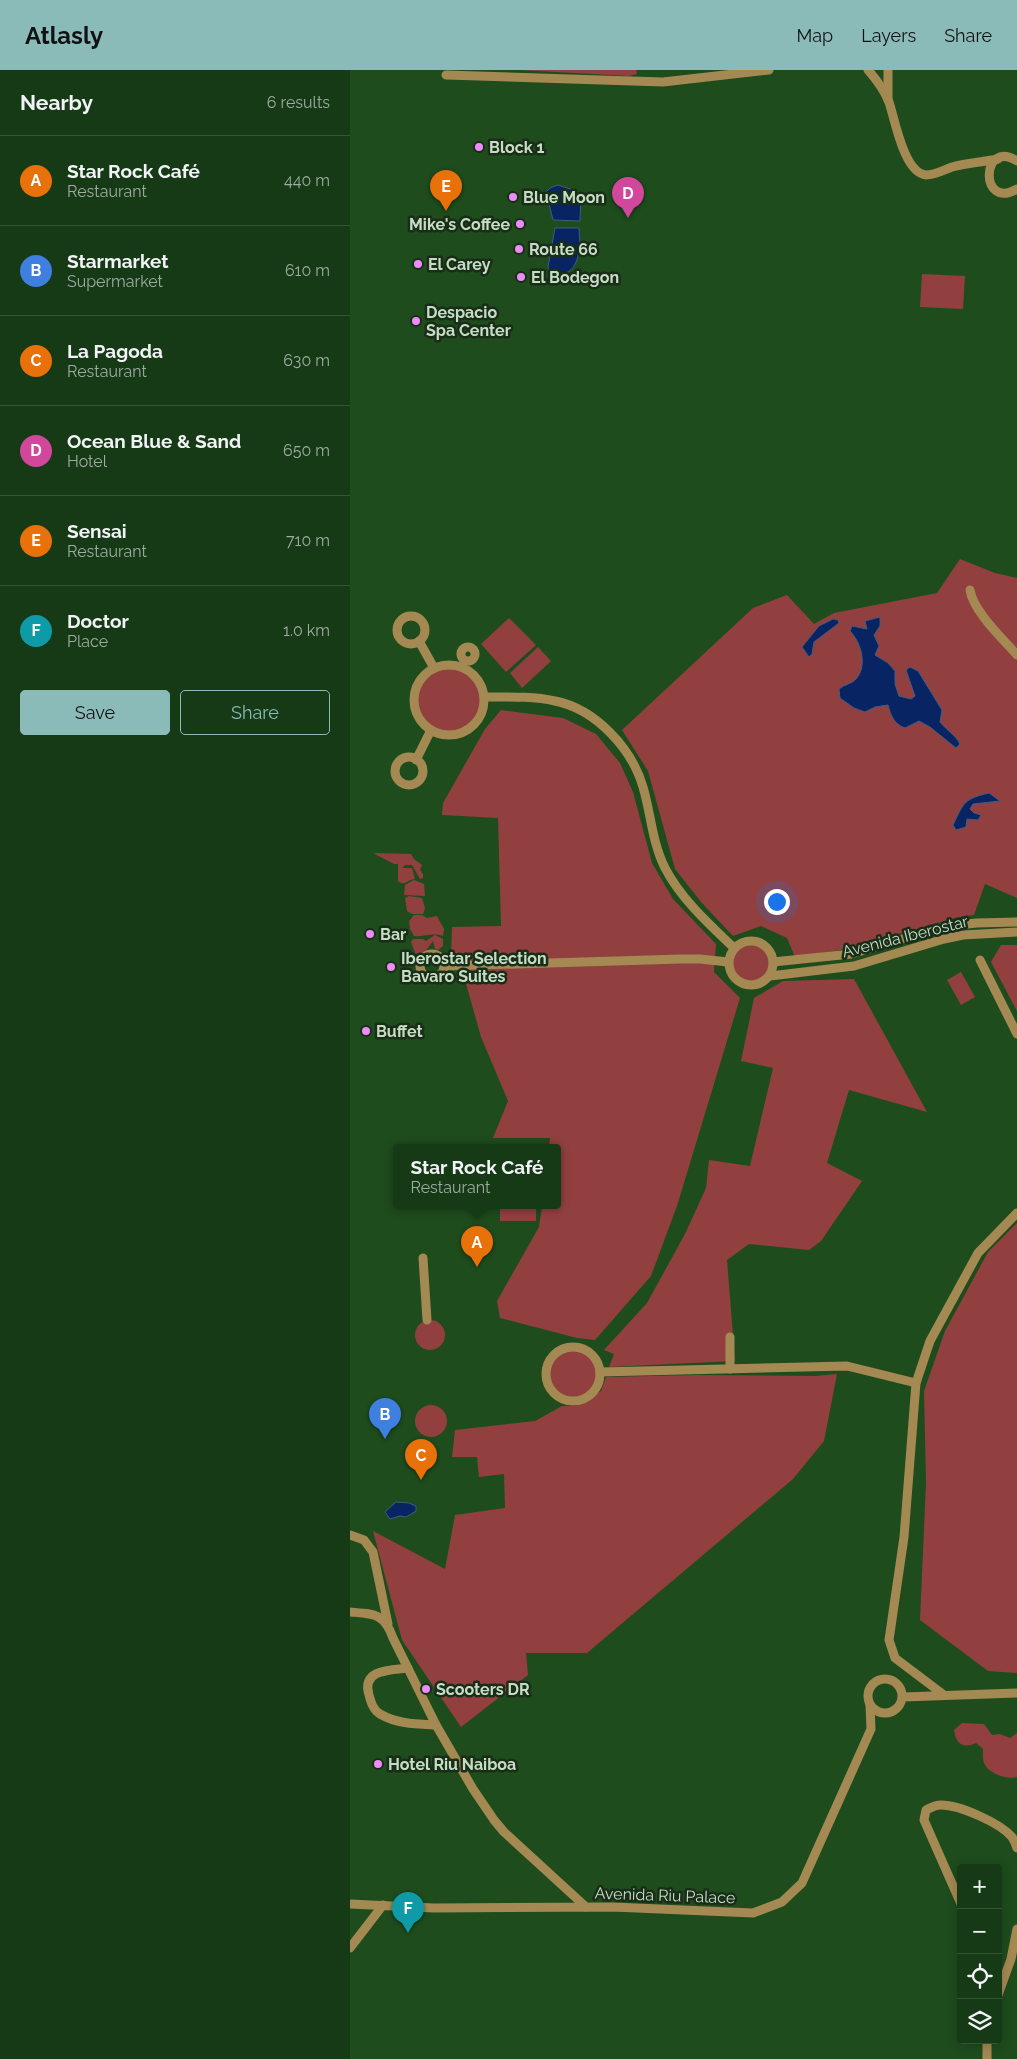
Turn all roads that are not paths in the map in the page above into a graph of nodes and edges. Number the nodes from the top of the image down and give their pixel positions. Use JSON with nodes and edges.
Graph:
{"nodes":[{"id":1,"x":769,"y":70,"type":"edge"},
{"id":2,"x":868,"y":70,"type":"edge"},
{"id":3,"x":888,"y":70,"type":"edge"},
{"id":4,"x":446,"y":75,"type":"dead end"},
{"id":5,"x":888,"y":100,"type":"junction"},
{"id":6,"x":1014,"y":158,"type":"edge"},
{"id":7,"x":998,"y":159,"type":"junction"},
{"id":8,"x":974,"y":163,"type":"junction"},
{"id":9,"x":988,"y":172,"type":"junction"},
{"id":10,"x":1015,"y":192,"type":"edge"},
{"id":11,"x":970,"y":590,"type":"dead end"},
{"id":12,"x":419,"y":641,"type":"dead end"},
{"id":13,"x":1017,"y":655,"type":"edge"},
{"id":14,"x":434,"y":668,"type":"junction"},
{"id":15,"x":484,"y":698,"type":"junction"},
{"id":16,"x":431,"y":730,"type":"junction"},
{"id":17,"x":416,"y":760,"type":"dead end"},
{"id":18,"x":1017,"y":922,"type":"edge"},
{"id":19,"x":1017,"y":932,"type":"edge"},
{"id":20,"x":734,"y":948,"type":"junction"},
{"id":21,"x":980,"y":960,"type":"dead end"},
{"id":22,"x":728,"y":962,"type":"junction"},
{"id":23,"x":773,"y":962,"type":"junction"},
{"id":24,"x":445,"y":966,"type":"dead end"},
{"id":25,"x":770,"y":976,"type":"junction"},
{"id":26,"x":1017,"y":1034,"type":"edge"},
{"id":27,"x":1017,"y":1213,"type":"edge"},
{"id":28,"x":423,"y":1258,"type":"dead end"},
{"id":29,"x":427,"y":1320,"type":"dead end"},
{"id":30,"x":730,"y":1336,"type":"dead end"},
{"id":31,"x":730,"y":1369,"type":"junction"},
{"id":32,"x":600,"y":1372,"type":"junction"},
{"id":33,"x":916,"y":1383,"type":"junction"},
{"id":34,"x":350,"y":1535,"type":"edge"},
{"id":35,"x":350,"y":1612,"type":"edge"},
{"id":36,"x":388,"y":1624,"type":"junction"},
{"id":37,"x":408,"y":1668,"type":"junction"},
{"id":38,"x":1017,"y":1693,"type":"edge"},
{"id":39,"x":944,"y":1696,"type":"junction"},
{"id":40,"x":902,"y":1697,"type":"junction"},
{"id":41,"x":870,"y":1705,"type":"junction"},
{"id":42,"x":890,"y":1713,"type":"junction"},
{"id":43,"x":436,"y":1725,"type":"junction"},
{"id":44,"x":871,"y":1729,"type":"junction"},
{"id":45,"x":1017,"y":1848,"type":"edge"},
{"id":46,"x":957,"y":1895,"type":"edge"},
{"id":47,"x":350,"y":1904,"type":"edge"},
{"id":48,"x":383,"y":1905,"type":"junction"},
{"id":49,"x":586,"y":1907,"type":"junction"},
{"id":50,"x":1017,"y":1929,"type":"edge"},
{"id":51,"x":350,"y":1948,"type":"edge"},
{"id":52,"x":1002,"y":1984,"type":"edge"},
{"id":53,"x":987,"y":2044,"type":"edge"},
{"id":54,"x":986,"y":2059,"type":"edge"}],
"edges":[{"from":1,"to":4,"type":"street"},
{"from":2,"to":5,"type":"street"},
{"from":3,"to":5,"type":"street"},
{"from":5,"to":8,"type":"street"},
{"from":6,"to":7,"type":"street"},
{"from":7,"to":8,"type":"street"},
{"from":7,"to":9,"type":"street"},
{"from":8,"to":9,"type":"street"},
{"from":9,"to":10,"type":"street"},
{"from":11,"to":13,"type":"street"},
{"from":12,"to":14,"type":"street"},
{"from":14,"to":15,"type":"street"},
{"from":14,"to":16,"type":"street"},
{"from":15,"to":16,"type":"street"},
{"from":15,"to":20,"type":"street"},
{"from":16,"to":17,"type":"street"},
{"from":18,"to":23,"type":"street","name":"Avenida Iberostar"},
{"from":19,"to":25,"type":"street","name":"Avenida Iberostar"},
{"from":20,"to":22,"type":"street"},
{"from":20,"to":23,"type":"street"},
{"from":21,"to":26,"type":"street"},
{"from":22,"to":24,"type":"street"},
{"from":22,"to":25,"type":"street"},
{"from":23,"to":25,"type":"street"},
{"from":27,"to":33,"type":"street"},
{"from":28,"to":29,"type":"street"},
{"from":30,"to":31,"type":"street"},
{"from":31,"to":32,"type":"street"},
{"from":31,"to":33,"type":"street"},
{"from":32,"to":32,"type":"street"},
{"from":33,"to":39,"type":"street"},
{"from":34,"to":36,"type":"street"},
{"from":35,"to":36,"type":"street"},
{"from":36,"to":37,"type":"street"},
{"from":37,"to":43,"type":"street"},
{"from":37,"to":43,"type":"street"},
{"from":38,"to":39,"type":"street"},
{"from":39,"to":40,"type":"street"},
{"from":40,"to":41,"type":"street"},
{"from":40,"to":42,"type":"street"},
{"from":41,"to":42,"type":"street"},
{"from":41,"to":44,"type":"street","name":"Avenida Riu Palace"},
{"from":42,"to":44,"type":"street","name":"Avenida Riu Palace"},
{"from":43,"to":49,"type":"street"},
{"from":44,"to":49,"type":"street","name":"Avenida Riu Palace"},
{"from":45,"to":46,"type":"street"},
{"from":47,"to":48,"type":"street","name":"Avenida Riu Palace"},
{"from":48,"to":49,"type":"street","name":"Avenida Riu Palace"},
{"from":48,"to":51,"type":"street"},
{"from":50,"to":52,"type":"street"},
{"from":53,"to":54,"type":"street"}]}
